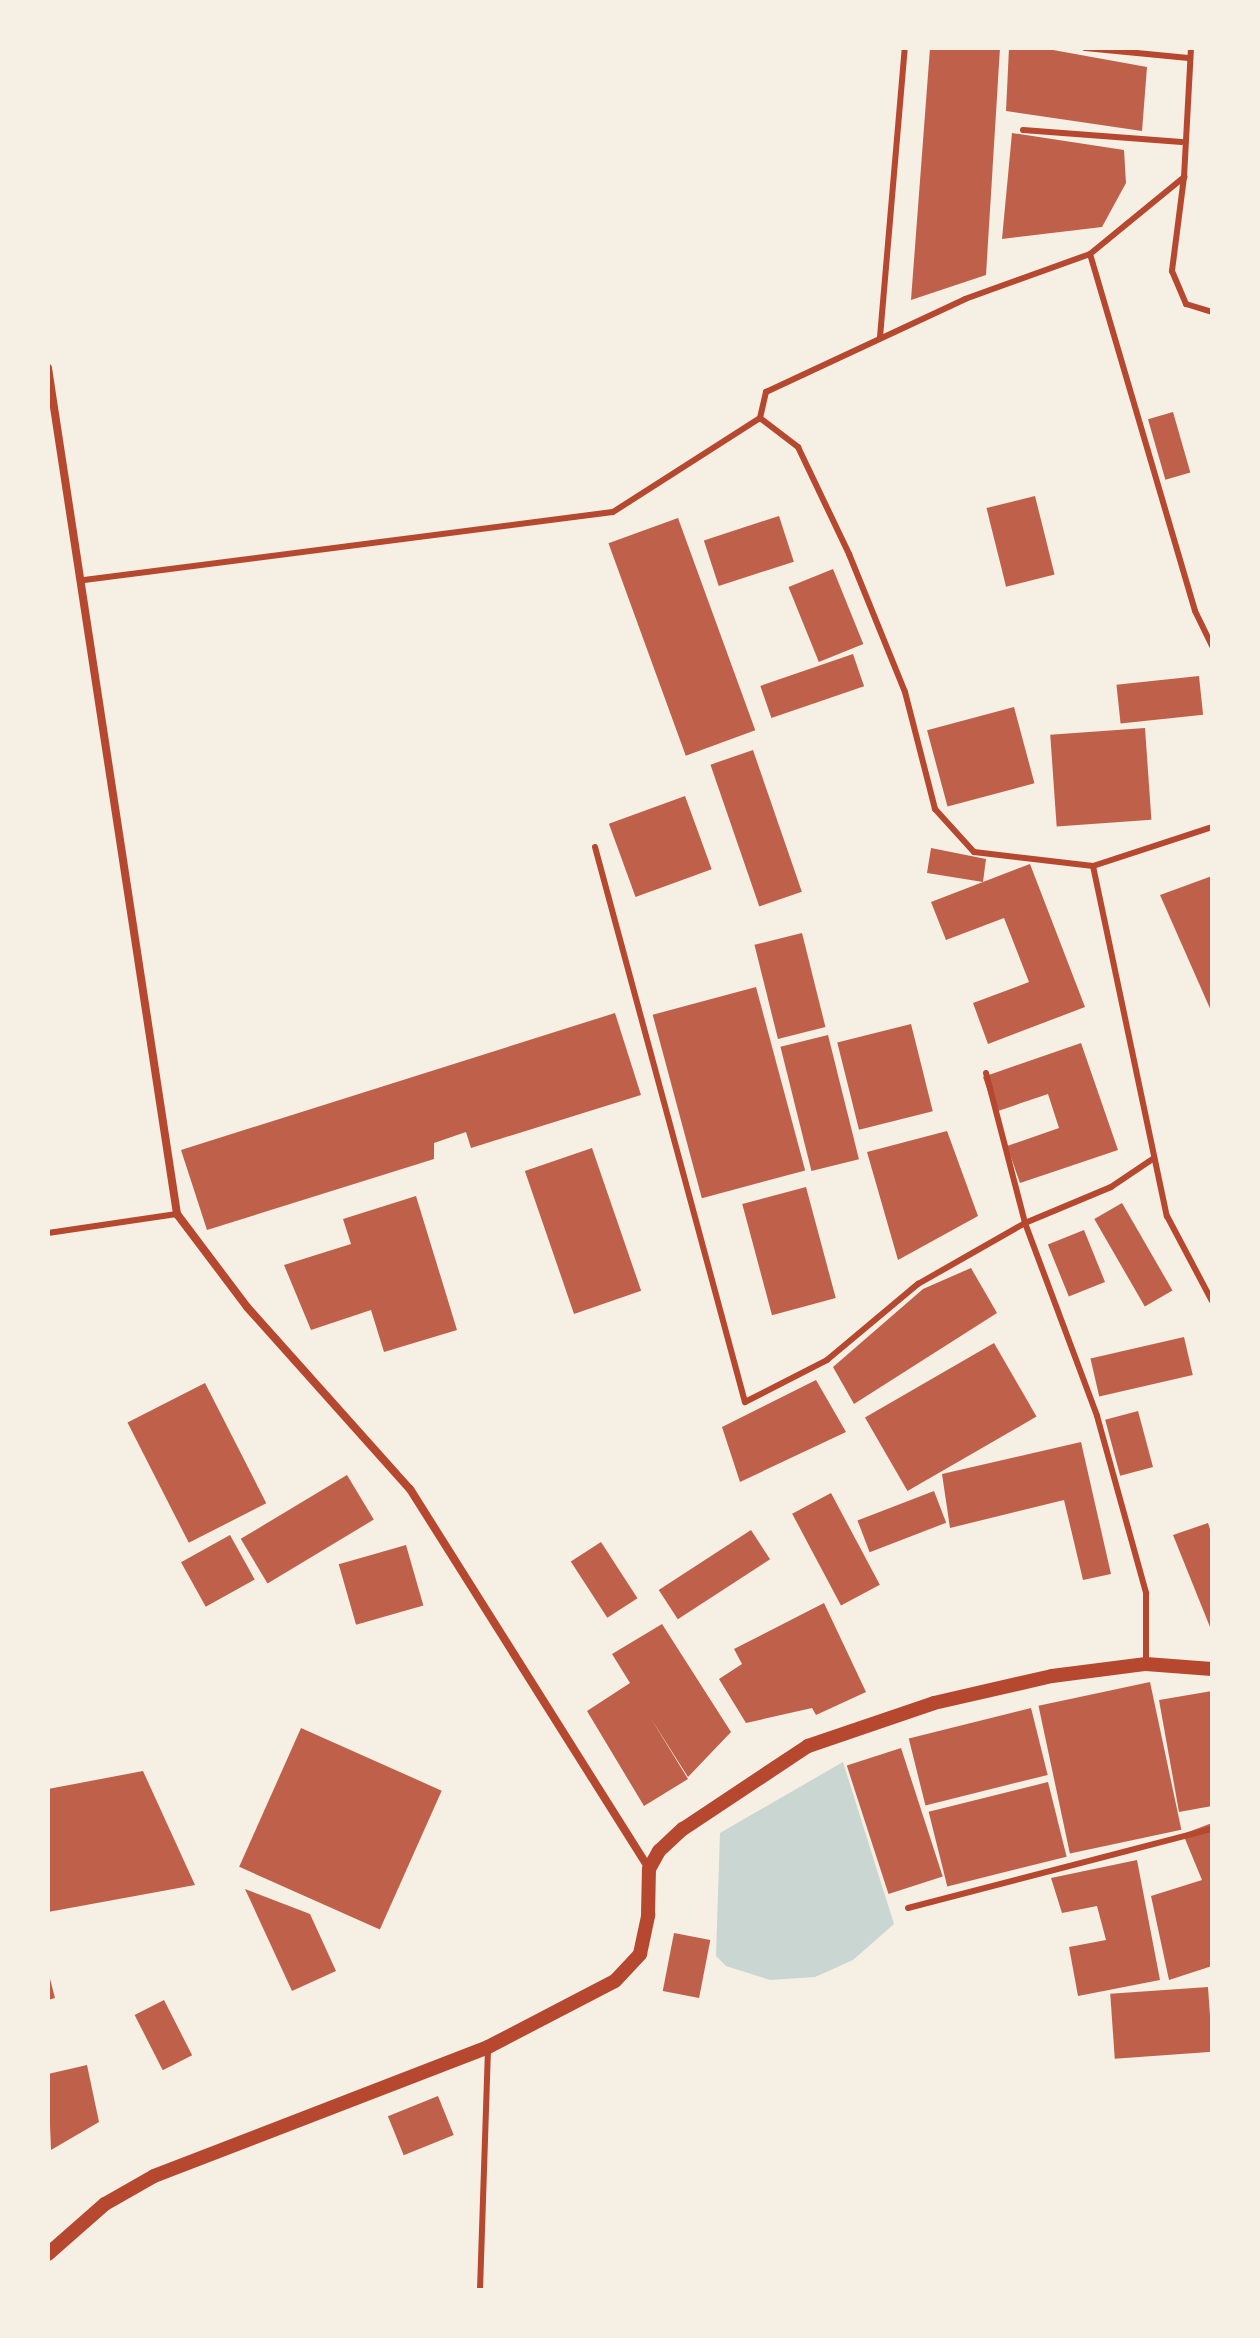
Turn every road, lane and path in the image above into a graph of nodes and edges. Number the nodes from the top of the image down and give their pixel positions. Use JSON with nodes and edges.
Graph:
{"nodes":[{"id":1,"x":905,"y":48,"type":"edge"},
{"id":2,"x":1085,"y":48,"type":"edge"},
{"id":3,"x":1191,"y":48,"type":"edge"},
{"id":4,"x":1189,"y":58,"type":"junction"},
{"id":5,"x":1023,"y":130,"type":"dead end"},
{"id":6,"x":1182,"y":142,"type":"junction"},
{"id":7,"x":1184,"y":177,"type":"junction"},
{"id":8,"x":1090,"y":254,"type":"junction"},
{"id":9,"x":1212,"y":312,"type":"edge"},
{"id":10,"x":880,"y":337,"type":"junction"},
{"id":11,"x":48,"y":368,"type":"edge"},
{"id":12,"x":760,"y":418,"type":"junction"},
{"id":13,"x":84,"y":580,"type":"junction"},
{"id":14,"x":1212,"y":646,"type":"edge"},
{"id":15,"x":1212,"y":827,"type":"edge"},
{"id":16,"x":595,"y":847,"type":"dead end"},
{"id":17,"x":1093,"y":866,"type":"junction"},
{"id":18,"x":986,"y":1073,"type":"dead end"},
{"id":19,"x":1154,"y":1158,"type":"junction"},
{"id":20,"x":177,"y":1214,"type":"junction"},
{"id":21,"x":1025,"y":1223,"type":"junction"},
{"id":22,"x":48,"y":1233,"type":"edge"},
{"id":23,"x":1212,"y":1301,"type":"edge"},
{"id":24,"x":1146,"y":1664,"type":"junction"},
{"id":25,"x":1212,"y":1669,"type":"edge"},
{"id":26,"x":1212,"y":1829,"type":"edge"},
{"id":27,"x":649,"y":1869,"type":"junction"},
{"id":28,"x":908,"y":1908,"type":"dead end"},
{"id":29,"x":488,"y":2047,"type":"junction"},
{"id":30,"x":48,"y":2254,"type":"edge"},
{"id":31,"x":480,"y":2290,"type":"edge"}],
"edges":[{"from":1,"to":10,"type":"lane"},
{"from":2,"to":4,"type":"lane"},
{"from":3,"to":4,"type":"lane"},
{"from":4,"to":6,"type":"lane"},
{"from":5,"to":6,"type":"lane"},
{"from":6,"to":7,"type":"lane"},
{"from":7,"to":8,"type":"lane"},
{"from":7,"to":9,"type":"lane"},
{"from":8,"to":10,"type":"lane"},
{"from":8,"to":14,"type":"lane"},
{"from":10,"to":12,"type":"lane"},
{"from":11,"to":13,"type":"street"},
{"from":12,"to":13,"type":"lane"},
{"from":12,"to":17,"type":"lane"},
{"from":13,"to":20,"type":"street"},
{"from":15,"to":17,"type":"lane"},
{"from":16,"to":21,"type":"lane"},
{"from":17,"to":19,"type":"lane"},
{"from":18,"to":21,"type":"lane"},
{"from":19,"to":21,"type":"lane"},
{"from":19,"to":23,"type":"lane"},
{"from":20,"to":22,"type":"lane"},
{"from":20,"to":27,"type":"street"},
{"from":21,"to":24,"type":"lane"},
{"from":24,"to":25,"type":"street"},
{"from":24,"to":27,"type":"street"},
{"from":26,"to":28,"type":"lane"},
{"from":27,"to":29,"type":"street"},
{"from":29,"to":30,"type":"street"},
{"from":29,"to":31,"type":"lane"}]}
